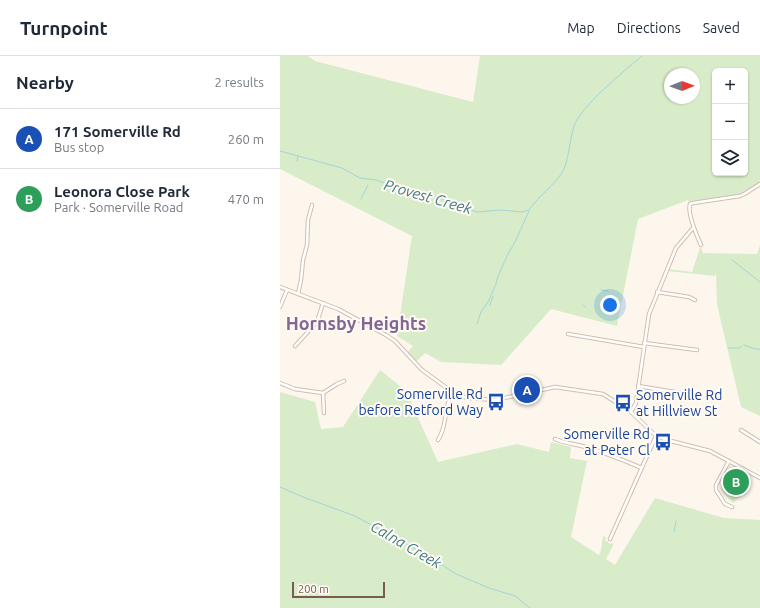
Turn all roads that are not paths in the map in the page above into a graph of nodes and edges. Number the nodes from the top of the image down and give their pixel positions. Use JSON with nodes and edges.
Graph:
{"nodes":[{"id":1,"x":760,"y":184,"type":"edge"},
{"id":2,"x":312,"y":205,"type":"dead end"},
{"id":3,"x":693,"y":228,"type":"junction"},
{"id":4,"x":701,"y":245,"type":"dead end"},
{"id":5,"x":280,"y":287,"type":"edge"},
{"id":6,"x":287,"y":290,"type":"junction"},
{"id":7,"x":658,"y":292,"type":"junction"},
{"id":8,"x":298,"y":294,"type":"junction"},
{"id":9,"x":695,"y":300,"type":"dead end"},
{"id":10,"x":323,"y":303,"type":"junction"},
{"id":11,"x":280,"y":307,"type":"edge"},
{"id":12,"x":568,"y":334,"type":"dead end"},
{"id":13,"x":644,"y":345,"type":"junction"},
{"id":14,"x":295,"y":346,"type":"dead end"},
{"id":15,"x":697,"y":350,"type":"dead end"},
{"id":16,"x":344,"y":381,"type":"dead end"},
{"id":17,"x":280,"y":383,"type":"edge"},
{"id":18,"x":638,"y":386,"type":"junction"},
{"id":19,"x":323,"y":393,"type":"junction"},
{"id":20,"x":453,"y":393,"type":"junction"},
{"id":21,"x":699,"y":396,"type":"dead end"},
{"id":22,"x":632,"y":412,"type":"junction"},
{"id":23,"x":324,"y":413,"type":"dead end"},
{"id":24,"x":741,"y":430,"type":"dead end"},
{"id":25,"x":656,"y":436,"type":"junction"},
{"id":26,"x":555,"y":439,"type":"dead end"},
{"id":27,"x":438,"y":440,"type":"dead end"},
{"id":28,"x":760,"y":442,"type":"edge"},
{"id":29,"x":730,"y":461,"type":"junction"},
{"id":30,"x":642,"y":468,"type":"junction"},
{"id":31,"x":760,"y":478,"type":"edge"},
{"id":32,"x":732,"y":507,"type":"dead end"},
{"id":33,"x":610,"y":539,"type":"dead end"}],
"edges":[{"from":1,"to":3,"type":"street"},
{"from":2,"to":8,"type":"street"},
{"from":3,"to":4,"type":"street"},
{"from":3,"to":7,"type":"street"},
{"from":5,"to":6,"type":"street"},
{"from":6,"to":8,"type":"street"},
{"from":6,"to":11,"type":"street"},
{"from":7,"to":9,"type":"street"},
{"from":7,"to":13,"type":"street"},
{"from":8,"to":10,"type":"street"},
{"from":10,"to":14,"type":"street"},
{"from":10,"to":20,"type":"street"},
{"from":12,"to":13,"type":"street"},
{"from":13,"to":15,"type":"street"},
{"from":13,"to":18,"type":"street"},
{"from":16,"to":19,"type":"street"},
{"from":17,"to":19,"type":"street"},
{"from":18,"to":21,"type":"street"},
{"from":18,"to":22,"type":"street"},
{"from":19,"to":23,"type":"street"},
{"from":20,"to":22,"type":"street"},
{"from":20,"to":27,"type":"street"},
{"from":22,"to":25,"type":"street"},
{"from":24,"to":28,"type":"street"},
{"from":25,"to":29,"type":"street"},
{"from":25,"to":30,"type":"street"},
{"from":26,"to":30,"type":"street"},
{"from":29,"to":31,"type":"street"},
{"from":29,"to":32,"type":"street"},
{"from":30,"to":33,"type":"street"}]}
